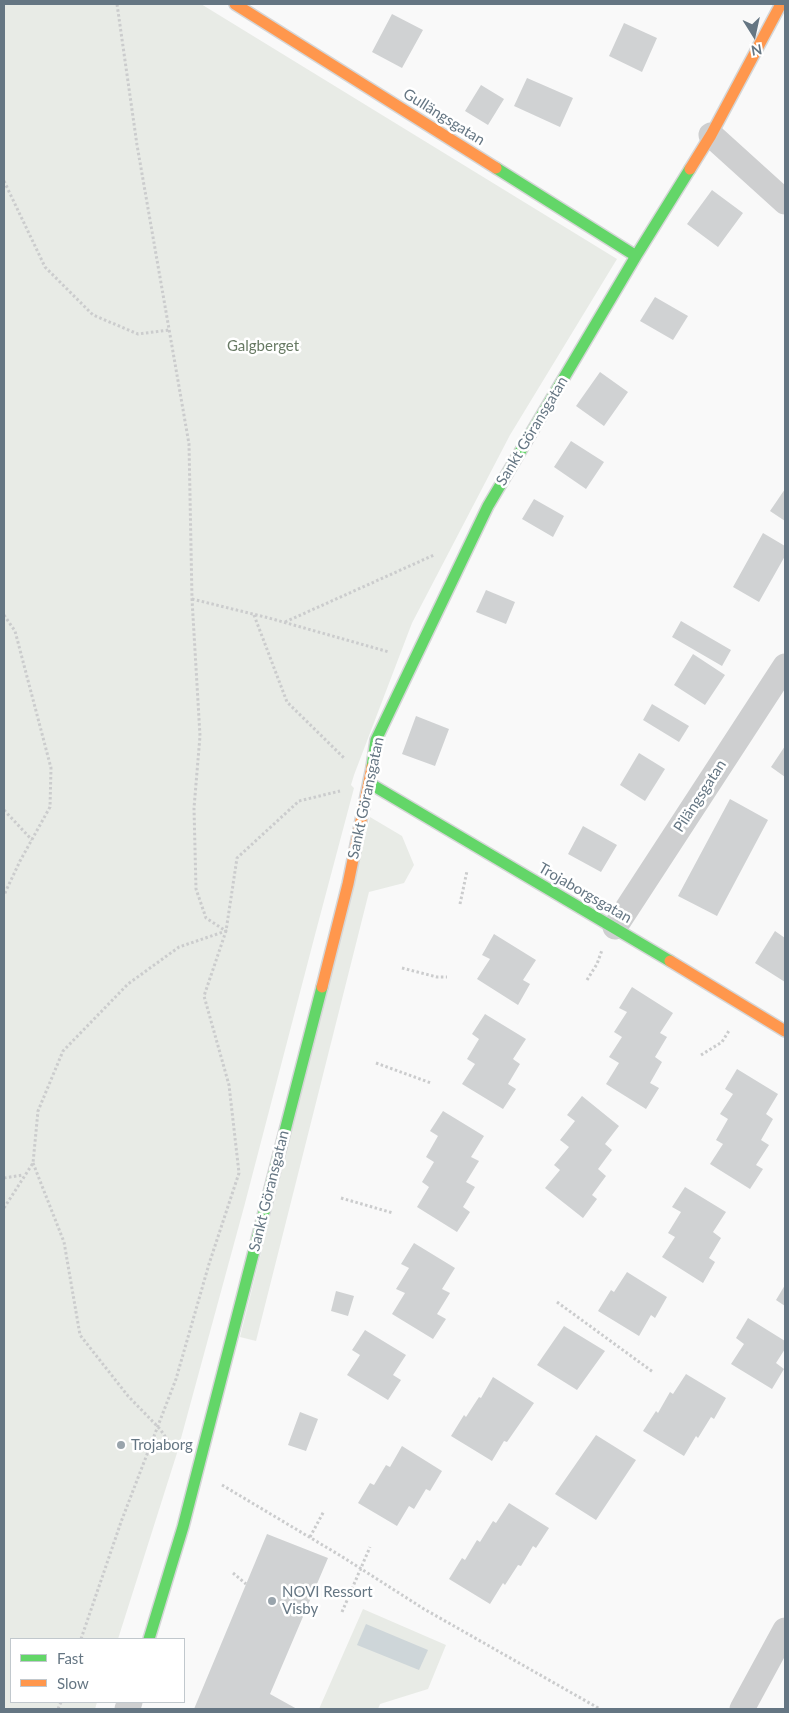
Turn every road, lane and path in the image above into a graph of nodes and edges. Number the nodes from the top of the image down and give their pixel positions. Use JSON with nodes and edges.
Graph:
{"nodes":[{"id":1,"x":117,"y":4,"type":"edge"},
{"id":2,"x":236,"y":4,"type":"edge"},
{"id":3,"x":781,"y":4,"type":"edge"},
{"id":4,"x":711,"y":136,"type":"junction"},
{"id":5,"x":4,"y":181,"type":"edge"},
{"id":6,"x":785,"y":202,"type":"edge"},
{"id":7,"x":636,"y":256,"type":"junction"},
{"id":8,"x":169,"y":330,"type":"junction"},
{"id":9,"x":437,"y":553,"type":"dead end"},
{"id":10,"x":192,"y":599,"type":"junction"},
{"id":11,"x":254,"y":614,"type":"junction"},
{"id":12,"x":4,"y":615,"type":"edge"},
{"id":13,"x":285,"y":622,"type":"junction"},
{"id":14,"x":415,"y":659,"type":"junction"},
{"id":15,"x":785,"y":666,"type":"edge"},
{"id":16,"x":369,"y":783,"type":"junction"},
{"id":17,"x":4,"y":810,"type":"edge"},
{"id":18,"x":32,"y":840,"type":"junction"},
{"id":19,"x":475,"y":846,"type":"junction"},
{"id":20,"x":4,"y":895,"type":"edge"},
{"id":21,"x":460,"y":904,"type":"dead end"},
{"id":22,"x":615,"y":927,"type":"junction"},
{"id":23,"x":226,"y":931,"type":"junction"},
{"id":24,"x":402,"y":968,"type":"dead end"},
{"id":25,"x":447,"y":977,"type":"dead end"},
{"id":26,"x":587,"y":980,"type":"dead end"},
{"id":27,"x":785,"y":1030,"type":"edge"},
{"id":28,"x":722,"y":1042,"type":"dead end"},
{"id":29,"x":702,"y":1055,"type":"dead end"},
{"id":30,"x":376,"y":1062,"type":"dead end"},
{"id":31,"x":431,"y":1083,"type":"dead end"},
{"id":32,"x":33,"y":1163,"type":"junction"},
{"id":33,"x":24,"y":1175,"type":"junction"},
{"id":34,"x":4,"y":1178,"type":"edge"},
{"id":35,"x":341,"y":1198,"type":"dead end"},
{"id":36,"x":4,"y":1208,"type":"edge"},
{"id":37,"x":393,"y":1212,"type":"dead end"},
{"id":38,"x":557,"y":1302,"type":"dead end"},
{"id":39,"x":653,"y":1372,"type":"dead end"},
{"id":40,"x":158,"y":1426,"type":"junction"},
{"id":41,"x":198,"y":1471,"type":"junction"},
{"id":42,"x":230,"y":1489,"type":"dead end"},
{"id":43,"x":324,"y":1511,"type":"dead end"},
{"id":44,"x":310,"y":1538,"type":"junction"},
{"id":45,"x":370,"y":1547,"type":"dead end"},
{"id":46,"x":360,"y":1568,"type":"junction"},
{"id":47,"x":233,"y":1573,"type":"dead end"},
{"id":48,"x":246,"y":1584,"type":"dead end"},
{"id":49,"x":342,"y":1612,"type":"dead end"},
{"id":50,"x":785,"y":1630,"type":"edge"},
{"id":51,"x":82,"y":1638,"type":"edge"},
{"id":52,"x":149,"y":1638,"type":"edge"},
{"id":53,"x":600,"y":1709,"type":"edge"},
{"id":54,"x":742,"y":1709,"type":"edge"}],
"edges":[{"from":1,"to":8,"type":"path"},
{"from":2,"to":7,"type":"street","name":"Gullängsgatan"},
{"from":3,"to":4,"type":"street","name":"Sankt Göransgatan"},
{"from":4,"to":6,"type":"street"},
{"from":4,"to":7,"type":"street","name":"Sankt Göransgatan"},
{"from":5,"to":8,"type":"path"},
{"from":7,"to":14,"type":"street","name":"Sankt Göransgatan"},
{"from":8,"to":10,"type":"path"},
{"from":9,"to":13,"type":"path"},
{"from":10,"to":11,"type":"path"},
{"from":10,"to":23,"type":"path"},
{"from":11,"to":13,"type":"path"},
{"from":11,"to":16,"type":"path"},
{"from":12,"to":18,"type":"path"},
{"from":13,"to":14,"type":"path"},
{"from":14,"to":16,"type":"street","name":"Sankt Göransgatan"},
{"from":15,"to":22,"type":"street","name":"Pilängsgatan"},
{"from":16,"to":19,"type":"street","name":"Trojaborgsgatan"},
{"from":16,"to":23,"type":"path"},
{"from":16,"to":41,"type":"street","name":"Sankt Göransgatan"},
{"from":17,"to":18,"type":"path"},
{"from":18,"to":20,"type":"path"},
{"from":19,"to":21,"type":"path"},
{"from":19,"to":22,"type":"street","name":"Trojaborgsgatan"},
{"from":22,"to":26,"type":"path"},
{"from":22,"to":27,"type":"street","name":"Trojaborgsgatan"},
{"from":23,"to":32,"type":"path"},
{"from":23,"to":40,"type":"path"},
{"from":24,"to":25,"type":"path"},
{"from":28,"to":29,"type":"path"},
{"from":30,"to":31,"type":"path"},
{"from":32,"to":33,"type":"path"},
{"from":32,"to":40,"type":"path"},
{"from":33,"to":34,"type":"path"},
{"from":33,"to":36,"type":"path"},
{"from":35,"to":37,"type":"path"},
{"from":38,"to":39,"type":"path"},
{"from":40,"to":41,"type":"path"},
{"from":40,"to":51,"type":"path"},
{"from":41,"to":52,"type":"street","name":"Sankt Göransgatan"},
{"from":42,"to":44,"type":"path"},
{"from":43,"to":44,"type":"path"},
{"from":44,"to":46,"type":"path"},
{"from":45,"to":46,"type":"path"},
{"from":46,"to":49,"type":"path"},
{"from":46,"to":53,"type":"path"},
{"from":47,"to":48,"type":"path"},
{"from":50,"to":54,"type":"street"}]}
